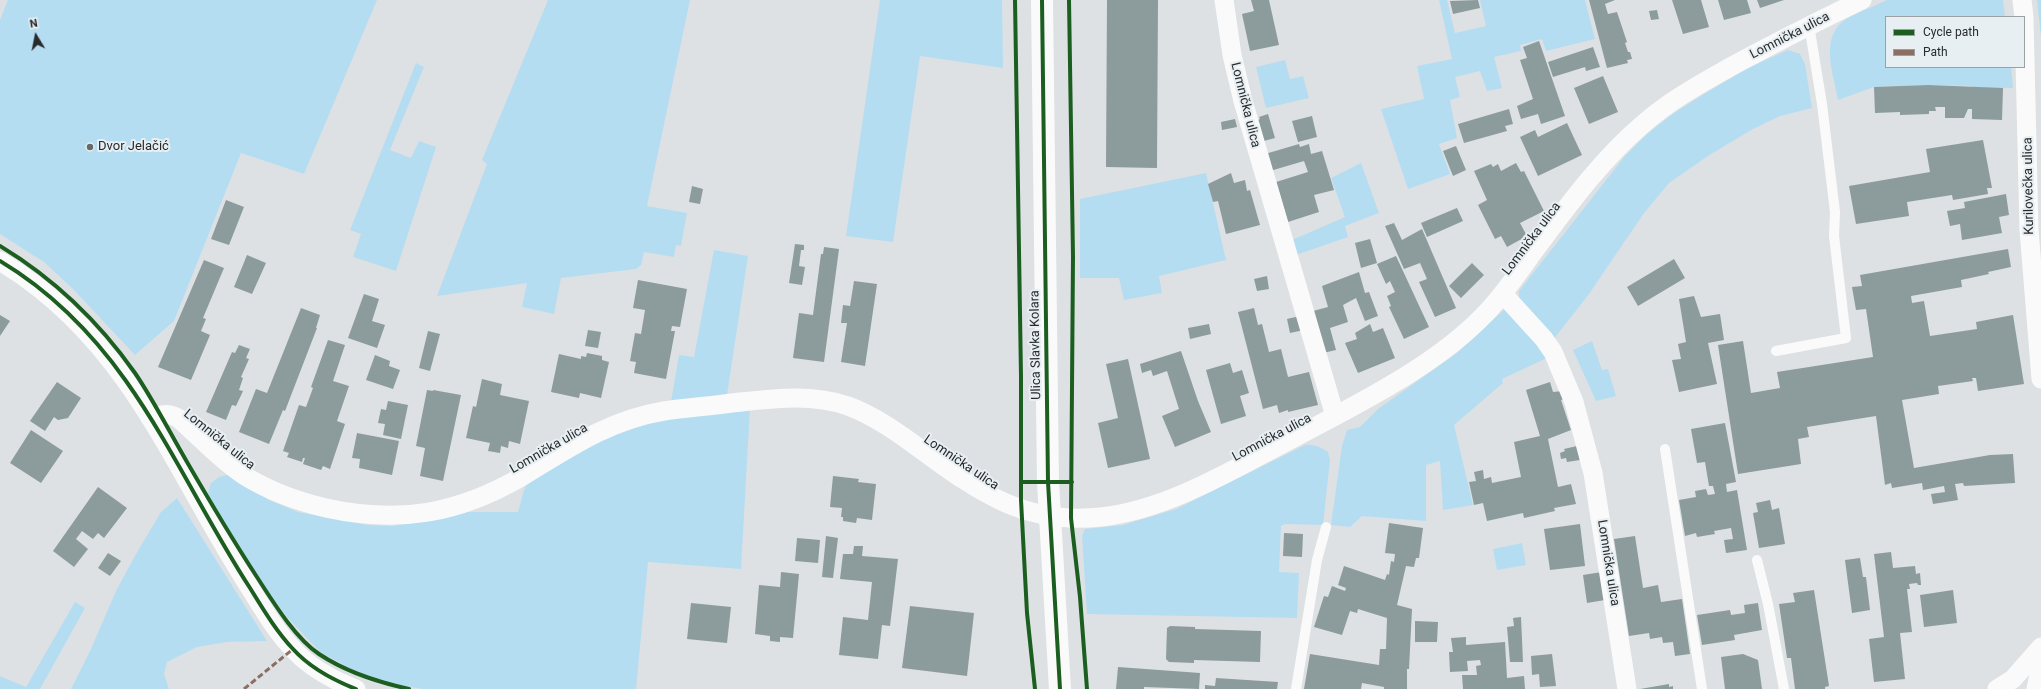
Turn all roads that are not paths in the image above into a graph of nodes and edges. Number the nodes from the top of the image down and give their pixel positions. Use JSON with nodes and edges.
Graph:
{"nodes":[{"id":1,"x":1042,"y":0,"type":"edge"},
{"id":2,"x":1224,"y":0,"type":"edge"},
{"id":3,"x":1862,"y":0,"type":"edge"},
{"id":4,"x":2022,"y":0,"type":"edge"},
{"id":5,"x":2024,"y":16,"type":"edge"},
{"id":6,"x":2025,"y":21,"type":"edge"},
{"id":7,"x":1809,"y":25,"type":"junction"},
{"id":8,"x":2033,"y":49,"type":"edge"},
{"id":9,"x":0,"y":261,"type":"edge"},
{"id":10,"x":1503,"y":294,"type":"junction"},
{"id":11,"x":1776,"y":351,"type":"dead end"},
{"id":12,"x":2041,"y":379,"type":"edge"},
{"id":13,"x":1335,"y":416,"type":"junction"},
{"id":14,"x":150,"y":418,"type":"junction"},
{"id":15,"x":1665,"y":449,"type":"dead end"},
{"id":16,"x":1049,"y":516,"type":"junction"},
{"id":17,"x":1326,"y":527,"type":"dead end"},
{"id":18,"x":1757,"y":560,"type":"dead end"},
{"id":19,"x":2041,"y":647,"type":"edge"},
{"id":20,"x":2041,"y":664,"type":"edge"},
{"id":21,"x":356,"y":689,"type":"edge"},
{"id":22,"x":1060,"y":689,"type":"edge"},
{"id":23,"x":1296,"y":689,"type":"edge"},
{"id":24,"x":1627,"y":689,"type":"edge"},
{"id":25,"x":1702,"y":689,"type":"edge"},
{"id":26,"x":1784,"y":689,"type":"edge"},
{"id":27,"x":1997,"y":689,"type":"edge"},
{"id":28,"x":2036,"y":689,"type":"edge"}],
"edges":[{"from":1,"to":16,"type":"main road","name":"Ulica Slavka Kolara"},
{"from":2,"to":13,"type":"street","name":"Lomnička ulica"},
{"from":3,"to":7,"type":"street","name":"Lomnička ulica"},
{"from":4,"to":5,"type":"street","name":"Kurilovečka ulica"},
{"from":6,"to":8,"type":"street","name":"Kurilovečka ulica"},
{"from":7,"to":10,"type":"street","name":"Lomnička ulica"},
{"from":7,"to":11,"type":"lane"},
{"from":8,"to":12,"type":"street","name":"Kurilovečka ulica"},
{"from":9,"to":14,"type":"street"},
{"from":10,"to":13,"type":"street","name":"Lomnička ulica"},
{"from":10,"to":24,"type":"street","name":"Lomnička ulica"},
{"from":13,"to":16,"type":"street","name":"Lomnička ulica"},
{"from":14,"to":16,"type":"street","name":"Lomnička ulica"},
{"from":14,"to":21,"type":"street"},
{"from":15,"to":25,"type":"lane"},
{"from":16,"to":22,"type":"main road","name":"Ulica Slavka Kolara"},
{"from":17,"to":23,"type":"lane"},
{"from":18,"to":26,"type":"lane"},
{"from":19,"to":27,"type":"street"},
{"from":20,"to":28,"type":"street"}]}
